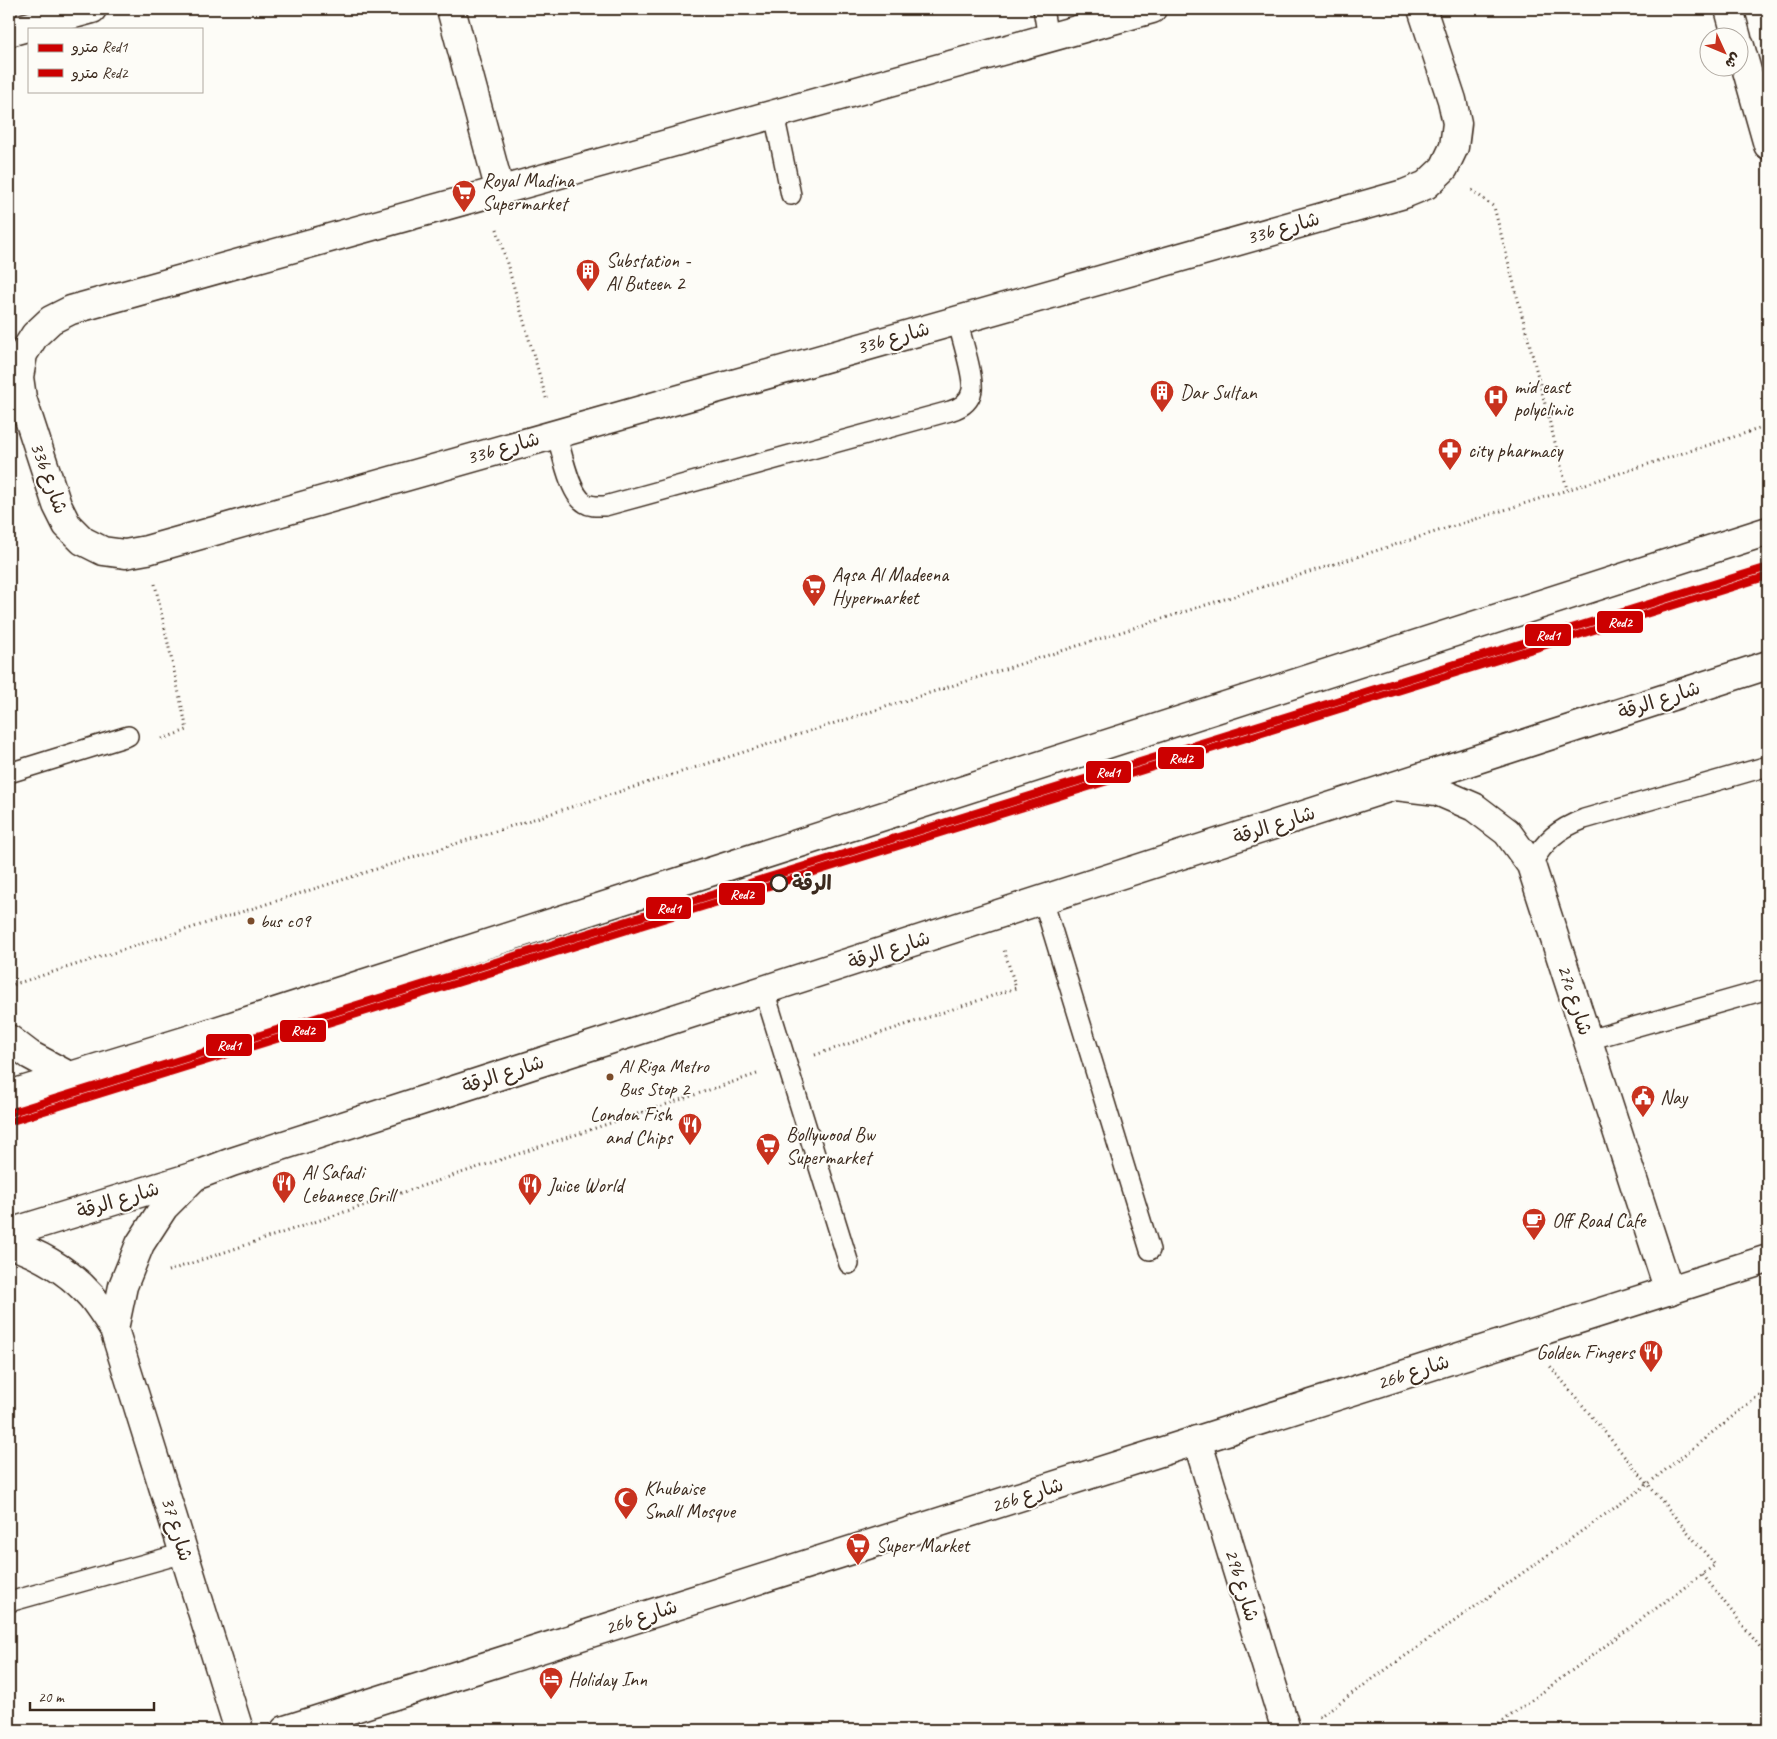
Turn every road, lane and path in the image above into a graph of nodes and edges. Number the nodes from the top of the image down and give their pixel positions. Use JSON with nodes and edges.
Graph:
{"nodes":[{"id":1,"x":92,"y":9,"type":"edge"},
{"id":2,"x":451,"y":9,"type":"edge"},
{"id":3,"x":1043,"y":9,"type":"edge"},
{"id":4,"x":1152,"y":9,"type":"edge"},
{"id":5,"x":1422,"y":9,"type":"edge"},
{"id":6,"x":1729,"y":9,"type":"edge"},
{"id":7,"x":1734,"y":28,"type":"edge"},
{"id":8,"x":9,"y":32,"type":"edge"},
{"id":9,"x":1048,"y":38,"type":"junction"},
{"id":10,"x":1749,"y":78,"type":"edge"},
{"id":11,"x":774,"y":114,"type":"junction"},
{"id":12,"x":1768,"y":145,"type":"edge"},
{"id":13,"x":1444,"y":168,"type":"junction"},
{"id":14,"x":493,"y":193,"type":"junction"},
{"id":15,"x":791,"y":195,"type":"dead end"},
{"id":16,"x":957,"y":320,"type":"junction"},
{"id":17,"x":1768,"y":426,"type":"edge"},
{"id":18,"x":556,"y":433,"type":"junction"},
{"id":19,"x":1567,"y":490,"type":"junction"},
{"id":20,"x":1768,"y":530,"type":"edge"},
{"id":21,"x":147,"y":550,"type":"junction"},
{"id":22,"x":1768,"y":665,"type":"edge"},
{"id":23,"x":128,"y":736,"type":"dead end"},
{"id":24,"x":152,"y":743,"type":"dead end"},
{"id":25,"x":1768,"y":766,"type":"edge"},
{"id":26,"x":9,"y":773,"type":"edge"},
{"id":27,"x":1396,"y":786,"type":"junction"},
{"id":28,"x":1531,"y":865,"type":"junction"},
{"id":29,"x":1043,"y":900,"type":"junction"},
{"id":30,"x":995,"y":952,"type":"dead end"},
{"id":31,"x":9,"y":986,"type":"edge"},
{"id":32,"x":1768,"y":989,"type":"edge"},
{"id":33,"x":764,"y":990,"type":"junction"},
{"id":34,"x":9,"y":1039,"type":"edge"},
{"id":35,"x":1588,"y":1040,"type":"junction"},
{"id":36,"x":787,"y":1064,"type":"junction"},
{"id":37,"x":70,"y":1076,"type":"junction"},
{"id":38,"x":9,"y":1096,"type":"edge"},
{"id":39,"x":195,"y":1176,"type":"junction"},
{"id":40,"x":9,"y":1233,"type":"edge"},
{"id":41,"x":9,"y":1244,"type":"edge"},
{"id":42,"x":1150,"y":1250,"type":"dead end"},
{"id":43,"x":1768,"y":1259,"type":"edge"},
{"id":44,"x":848,"y":1264,"type":"dead end"},
{"id":45,"x":123,"y":1286,"type":"junction"},
{"id":46,"x":1669,"y":1291,"type":"junction"},
{"id":47,"x":114,"y":1328,"type":"junction"},
{"id":48,"x":1525,"y":1336,"type":"junction"},
{"id":49,"x":1768,"y":1388,"type":"edge"},
{"id":50,"x":1198,"y":1440,"type":"junction"},
{"id":51,"x":1648,"y":1484,"type":"junction"},
{"id":52,"x":184,"y":1553,"type":"junction"},
{"id":53,"x":1702,"y":1575,"type":"junction"},
{"id":54,"x":9,"y":1602,"type":"edge"},
{"id":55,"x":1768,"y":1657,"type":"edge"},
{"id":56,"x":1316,"y":1719,"type":"dead end"},
{"id":57,"x":240,"y":1730,"type":"edge"},
{"id":58,"x":285,"y":1730,"type":"edge"},
{"id":59,"x":1286,"y":1730,"type":"edge"},
{"id":60,"x":1491,"y":1730,"type":"edge"}],
"edges":[{"from":1,"to":8,"type":"street"},
{"from":2,"to":14,"type":"street"},
{"from":3,"to":9,"type":"lane"},
{"from":4,"to":9,"type":"street","name":"33b شارع"},
{"from":5,"to":13,"type":"street","name":"33b شارع"},
{"from":6,"to":7,"type":"street"},
{"from":9,"to":11,"type":"street","name":"33b شارع"},
{"from":10,"to":12,"type":"street"},
{"from":11,"to":14,"type":"street","name":"33b شارع"},
{"from":11,"to":15,"type":"lane"},
{"from":13,"to":16,"type":"street","name":"33b شارع"},
{"from":13,"to":19,"type":"path"},
{"from":14,"to":18,"type":"path"},
{"from":14,"to":21,"type":"street","name":"33b شارع"},
{"from":16,"to":18,"type":"street","name":"33b شارع"},
{"from":16,"to":18,"type":"lane"},
{"from":17,"to":19,"type":"path"},
{"from":18,"to":21,"type":"street","name":"33b شارع"},
{"from":19,"to":31,"type":"path"},
{"from":20,"to":37,"type":"street"},
{"from":21,"to":24,"type":"path"},
{"from":22,"to":27,"type":"street","name":"شارع الرقة"},
{"from":23,"to":26,"type":"lane"},
{"from":25,"to":28,"type":"lane"},
{"from":27,"to":28,"type":"street","name":"27c شارع"},
{"from":27,"to":29,"type":"street","name":"شارع الرقة"},
{"from":28,"to":35,"type":"street","name":"27c شارع"},
{"from":29,"to":33,"type":"street","name":"شارع الرقة"},
{"from":29,"to":42,"type":"lane"},
{"from":30,"to":36,"type":"path"},
{"from":32,"to":35,"type":"lane"},
{"from":33,"to":36,"type":"lane"},
{"from":33,"to":39,"type":"street","name":"شارع الرقة"},
{"from":34,"to":37,"type":"street"},
{"from":35,"to":46,"type":"street","name":"27c شارع"},
{"from":36,"to":44,"type":"lane"},
{"from":36,"to":45,"type":"path"},
{"from":37,"to":38,"type":"street"},
{"from":39,"to":40,"type":"street","name":"شارع الرقة"},
{"from":39,"to":45,"type":"street","name":"شارع 37"},
{"from":41,"to":47,"type":"street","name":"شارع 37"},
{"from":43,"to":46,"type":"street","name":"26b شارع"},
{"from":45,"to":47,"type":"street","name":"شارع 37"},
{"from":46,"to":48,"type":"street","name":"26b شارع"},
{"from":47,"to":52,"type":"street","name":"شارع 37"},
{"from":48,"to":50,"type":"street","name":"26b شارع"},
{"from":48,"to":51,"type":"path"},
{"from":49,"to":51,"type":"path"},
{"from":50,"to":58,"type":"street","name":"26b شارع"},
{"from":50,"to":59,"type":"street","name":"29b شارع"},
{"from":51,"to":53,"type":"path"},
{"from":51,"to":56,"type":"path"},
{"from":52,"to":54,"type":"lane"},
{"from":52,"to":57,"type":"street","name":"شارع 37"},
{"from":53,"to":55,"type":"path"},
{"from":53,"to":60,"type":"path"}]}
